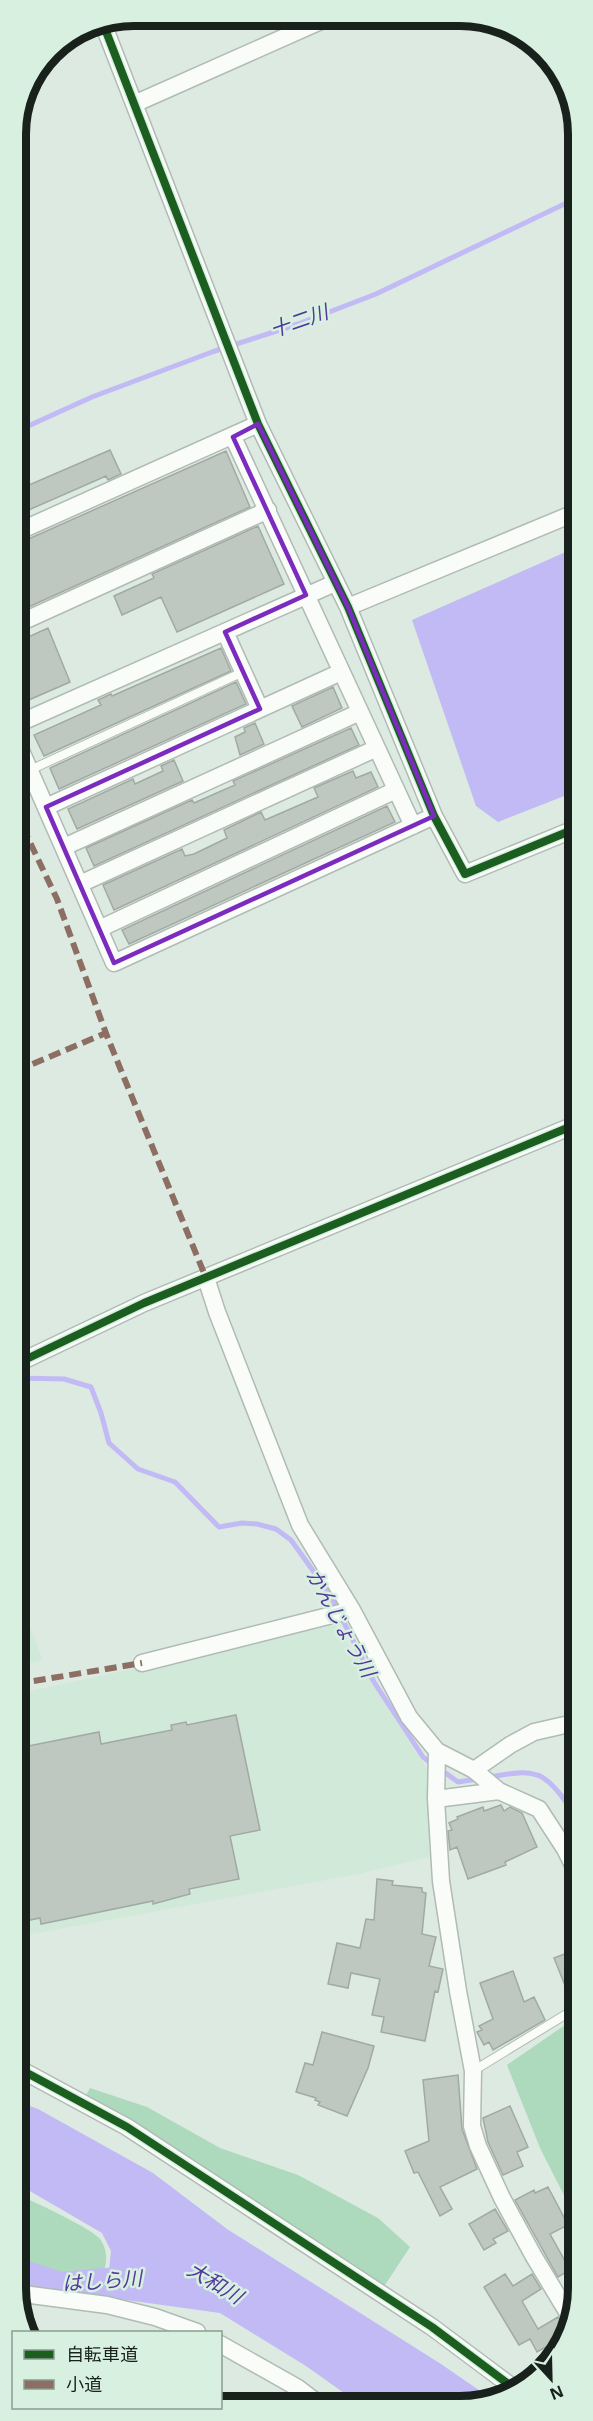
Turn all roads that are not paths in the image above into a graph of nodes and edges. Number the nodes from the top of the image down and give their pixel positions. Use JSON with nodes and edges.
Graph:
{"nodes":[{"id":1,"x":310,"y":26,"type":"edge"},
{"id":2,"x":105,"y":29,"type":"edge"},
{"id":3,"x":134,"y":104,"type":"junction"},
{"id":4,"x":258,"y":424,"type":"junction"},
{"id":5,"x":234,"y":437,"type":"junction"},
{"id":6,"x":268,"y":510,"type":"junction"},
{"id":7,"x":568,"y":516,"type":"edge"},
{"id":8,"x":26,"y":528,"type":"edge"},
{"id":9,"x":335,"y":583,"type":"junction"},
{"id":10,"x":306,"y":595,"type":"junction"},
{"id":11,"x":348,"y":606,"type":"junction"},
{"id":12,"x":26,"y":620,"type":"edge"},
{"id":13,"x":225,"y":632,"type":"junction"},
{"id":14,"x":243,"y":672,"type":"junction"},
{"id":15,"x":341,"y":672,"type":"junction"},
{"id":16,"x":260,"y":709,"type":"junction"},
{"id":17,"x":360,"y":712,"type":"junction"},
{"id":18,"x":26,"y":720,"type":"edge"},
{"id":19,"x":376,"y":748,"type":"junction"},
{"id":20,"x":26,"y":761,"type":"edge"},
{"id":21,"x":30,"y":770,"type":"junction"},
{"id":22,"x":396,"y":790,"type":"junction"},
{"id":23,"x":46,"y":807,"type":"junction"},
{"id":24,"x":434,"y":816,"type":"junction"},
{"id":25,"x":413,"y":826,"type":"junction"},
{"id":26,"x":568,"y":832,"type":"edge"},
{"id":27,"x":64,"y":847,"type":"junction"},
{"id":28,"x":80,"y":884,"type":"junction"},
{"id":29,"x":99,"y":929,"type":"junction"},
{"id":30,"x":568,"y":1128,"type":"edge"},
{"id":31,"x":206,"y":1278,"type":"junction"},
{"id":32,"x":26,"y":1359,"type":"edge"},
{"id":33,"x":352,"y":1610,"type":"junction"},
{"id":34,"x":142,"y":1663,"type":"dead end"},
{"id":35,"x":567,"y":1724,"type":"edge"},
{"id":36,"x":437,"y":1751,"type":"junction"},
{"id":37,"x":474,"y":1770,"type":"junction"},
{"id":38,"x":499,"y":1791,"type":"junction"},
{"id":39,"x":436,"y":1800,"type":"junction"},
{"id":40,"x":567,"y":1853,"type":"edge"},
{"id":41,"x":567,"y":2014,"type":"edge"},
{"id":42,"x":473,"y":2071,"type":"junction"},
{"id":43,"x":26,"y":2072,"type":"edge"},
{"id":44,"x":26,"y":2294,"type":"edge"},
{"id":45,"x":565,"y":2308,"type":"edge"},
{"id":46,"x":193,"y":2331,"type":"edge"},
{"id":47,"x":222,"y":2345,"type":"edge"},
{"id":48,"x":508,"y":2384,"type":"edge"},
{"id":49,"x":308,"y":2396,"type":"edge"}],
"edges":[{"from":1,"to":3,"type":"street"},
{"from":2,"to":3,"type":"street"},
{"from":3,"to":4,"type":"street"},
{"from":4,"to":5,"type":"street"},
{"from":4,"to":9,"type":"street"},
{"from":5,"to":6,"type":"street"},
{"from":5,"to":8,"type":"street"},
{"from":6,"to":10,"type":"street"},
{"from":6,"to":12,"type":"street"},
{"from":7,"to":11,"type":"street"},
{"from":9,"to":10,"type":"street"},
{"from":9,"to":11,"type":"street"},
{"from":10,"to":13,"type":"street"},
{"from":10,"to":15,"type":"street"},
{"from":11,"to":24,"type":"street"},
{"from":13,"to":14,"type":"street"},
{"from":13,"to":18,"type":"street"},
{"from":14,"to":16,"type":"street"},
{"from":14,"to":21,"type":"lane"},
{"from":15,"to":16,"type":"street"},
{"from":15,"to":17,"type":"street"},
{"from":16,"to":23,"type":"street"},
{"from":17,"to":19,"type":"street"},
{"from":17,"to":27,"type":"street"},
{"from":19,"to":22,"type":"street"},
{"from":19,"to":28,"type":"street"},
{"from":20,"to":21,"type":"street"},
{"from":21,"to":23,"type":"street"},
{"from":22,"to":25,"type":"street"},
{"from":22,"to":29,"type":"street"},
{"from":23,"to":27,"type":"street"},
{"from":24,"to":25,"type":"street"},
{"from":24,"to":26,"type":"street"},
{"from":25,"to":29,"type":"street"},
{"from":27,"to":28,"type":"street"},
{"from":28,"to":29,"type":"street"},
{"from":30,"to":31,"type":"street"},
{"from":31,"to":32,"type":"street"},
{"from":31,"to":33,"type":"street"},
{"from":33,"to":34,"type":"street"},
{"from":33,"to":36,"type":"street"},
{"from":35,"to":37,"type":"street"},
{"from":36,"to":37,"type":"street"},
{"from":36,"to":39,"type":"street"},
{"from":37,"to":38,"type":"street"},
{"from":38,"to":39,"type":"street"},
{"from":38,"to":40,"type":"street"},
{"from":39,"to":42,"type":"street"},
{"from":41,"to":42,"type":"lane"},
{"from":42,"to":45,"type":"street"},
{"from":43,"to":48,"type":"street"},
{"from":44,"to":46,"type":"street"},
{"from":47,"to":49,"type":"street"}]}
